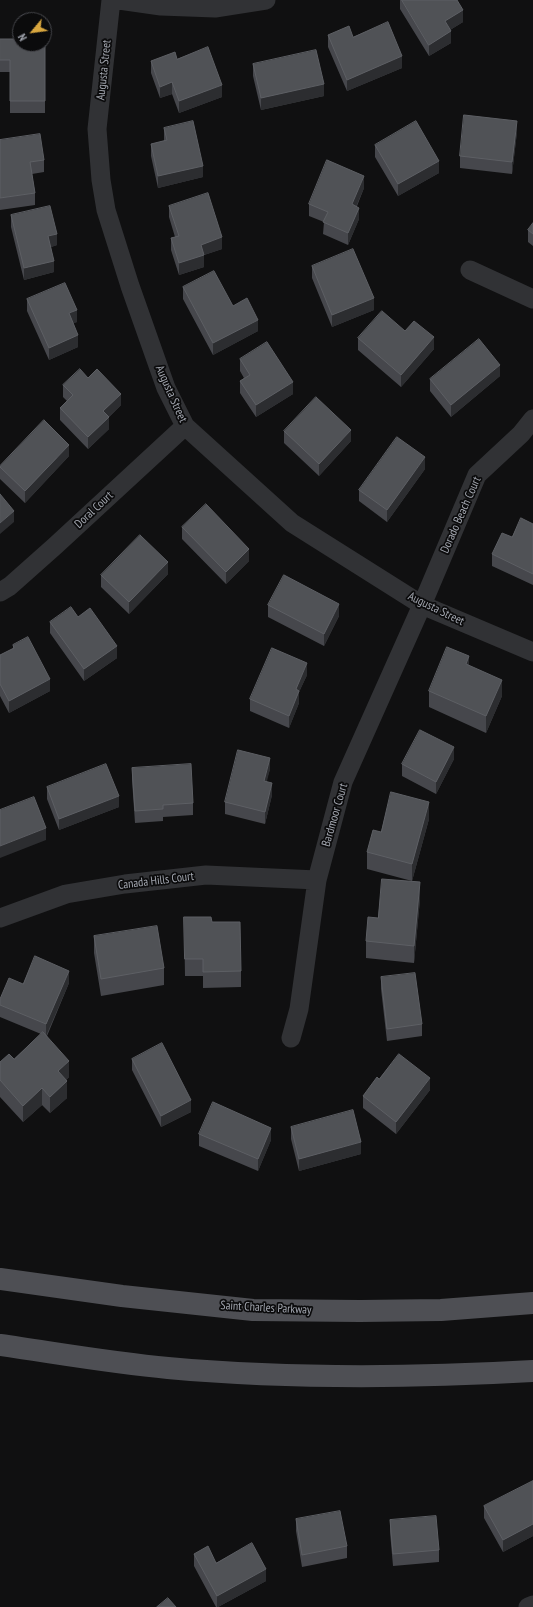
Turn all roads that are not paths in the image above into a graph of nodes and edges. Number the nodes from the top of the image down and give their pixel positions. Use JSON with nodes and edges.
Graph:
{"nodes":[{"id":1,"x":111,"y":0,"type":"edge"},
{"id":2,"x":119,"y":0,"type":"edge"},
{"id":3,"x":266,"y":0,"type":"edge"},
{"id":4,"x":470,"y":270,"type":"dead end"},
{"id":5,"x":533,"y":299,"type":"edge"},
{"id":6,"x":533,"y":419,"type":"edge"},
{"id":7,"x":185,"y":426,"type":"junction"},
{"id":8,"x":0,"y":592,"type":"edge"},
{"id":9,"x":422,"y":605,"type":"junction"},
{"id":10,"x":533,"y":652,"type":"edge"},
{"id":11,"x":317,"y":880,"type":"junction"},
{"id":12,"x":0,"y":918,"type":"edge"},
{"id":13,"x":291,"y":1038,"type":"dead end"},
{"id":14,"x":0,"y":1279,"type":"edge"},
{"id":15,"x":533,"y":1303,"type":"edge"},
{"id":16,"x":0,"y":1345,"type":"edge"},
{"id":17,"x":533,"y":1371,"type":"edge"},
{"id":18,"x":533,"y":1605,"type":"edge"},
{"id":19,"x":528,"y":1607,"type":"edge"}],
"edges":[{"from":1,"to":7,"type":"street","name":"Augusta Street"},
{"from":2,"to":3,"type":"street"},
{"from":4,"to":5,"type":"street"},
{"from":6,"to":9,"type":"street","name":"Dorado Beach Court"},
{"from":7,"to":8,"type":"street","name":"Doral Court"},
{"from":7,"to":9,"type":"street","name":"Augusta Street"},
{"from":9,"to":10,"type":"street","name":"Augusta Street"},
{"from":9,"to":11,"type":"street","name":"Bardmoor Court"},
{"from":11,"to":12,"type":"street","name":"Canada Hills Court"},
{"from":11,"to":13,"type":"street","name":"Bardmoor Court"},
{"from":14,"to":15,"type":"main road","name":"Saint Charles Parkway"},
{"from":16,"to":17,"type":"main road"},
{"from":18,"to":19,"type":"street"}]}
